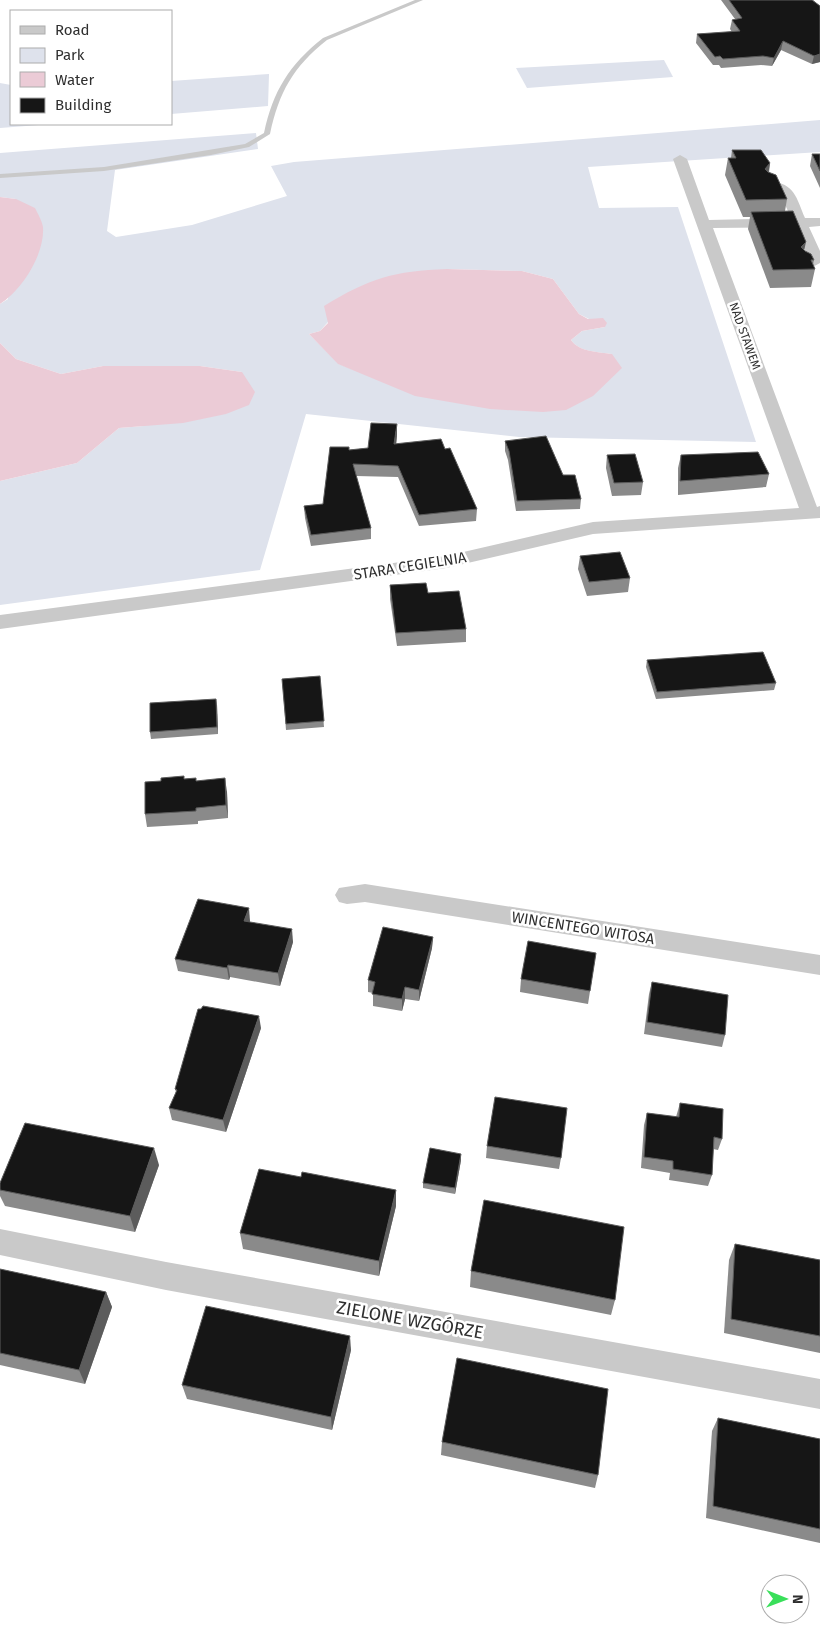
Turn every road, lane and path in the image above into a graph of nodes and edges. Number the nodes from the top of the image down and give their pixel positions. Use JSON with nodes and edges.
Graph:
{"nodes":[{"id":1,"x":420,"y":0,"type":"edge"},
{"id":2,"x":680,"y":160,"type":"dead end"},
{"id":3,"x":0,"y":176,"type":"edge"},
{"id":4,"x":770,"y":185,"type":"edge"},
{"id":5,"x":800,"y":222,"type":"junction"},
{"id":6,"x":820,"y":222,"type":"edge"},
{"id":7,"x":704,"y":224,"type":"junction"},
{"id":8,"x":808,"y":264,"type":"edge"},
{"id":9,"x":815,"y":513,"type":"edge"},
{"id":10,"x":0,"y":622,"type":"edge"},
{"id":11,"x":347,"y":895,"type":"dead end"},
{"id":12,"x":820,"y":965,"type":"edge"},
{"id":13,"x":0,"y":1242,"type":"edge"},
{"id":14,"x":820,"y":1394,"type":"edge"}],
"edges":[{"from":1,"to":3,"type":"lane"},
{"from":2,"to":7,"type":"street","name":"NAD STAWEM"},
{"from":4,"to":5,"type":"street"},
{"from":5,"to":6,"type":"street"},
{"from":5,"to":7,"type":"street"},
{"from":5,"to":8,"type":"street"},
{"from":7,"to":9,"type":"street","name":"NAD STAWEM"},
{"from":9,"to":10,"type":"street","name":"STARA CEGIELNIA"},
{"from":11,"to":12,"type":"street","name":"WINCENTEGO WITOSA"},
{"from":13,"to":14,"type":"street","name":"ZIELONE WZGÓRZE"}]}
